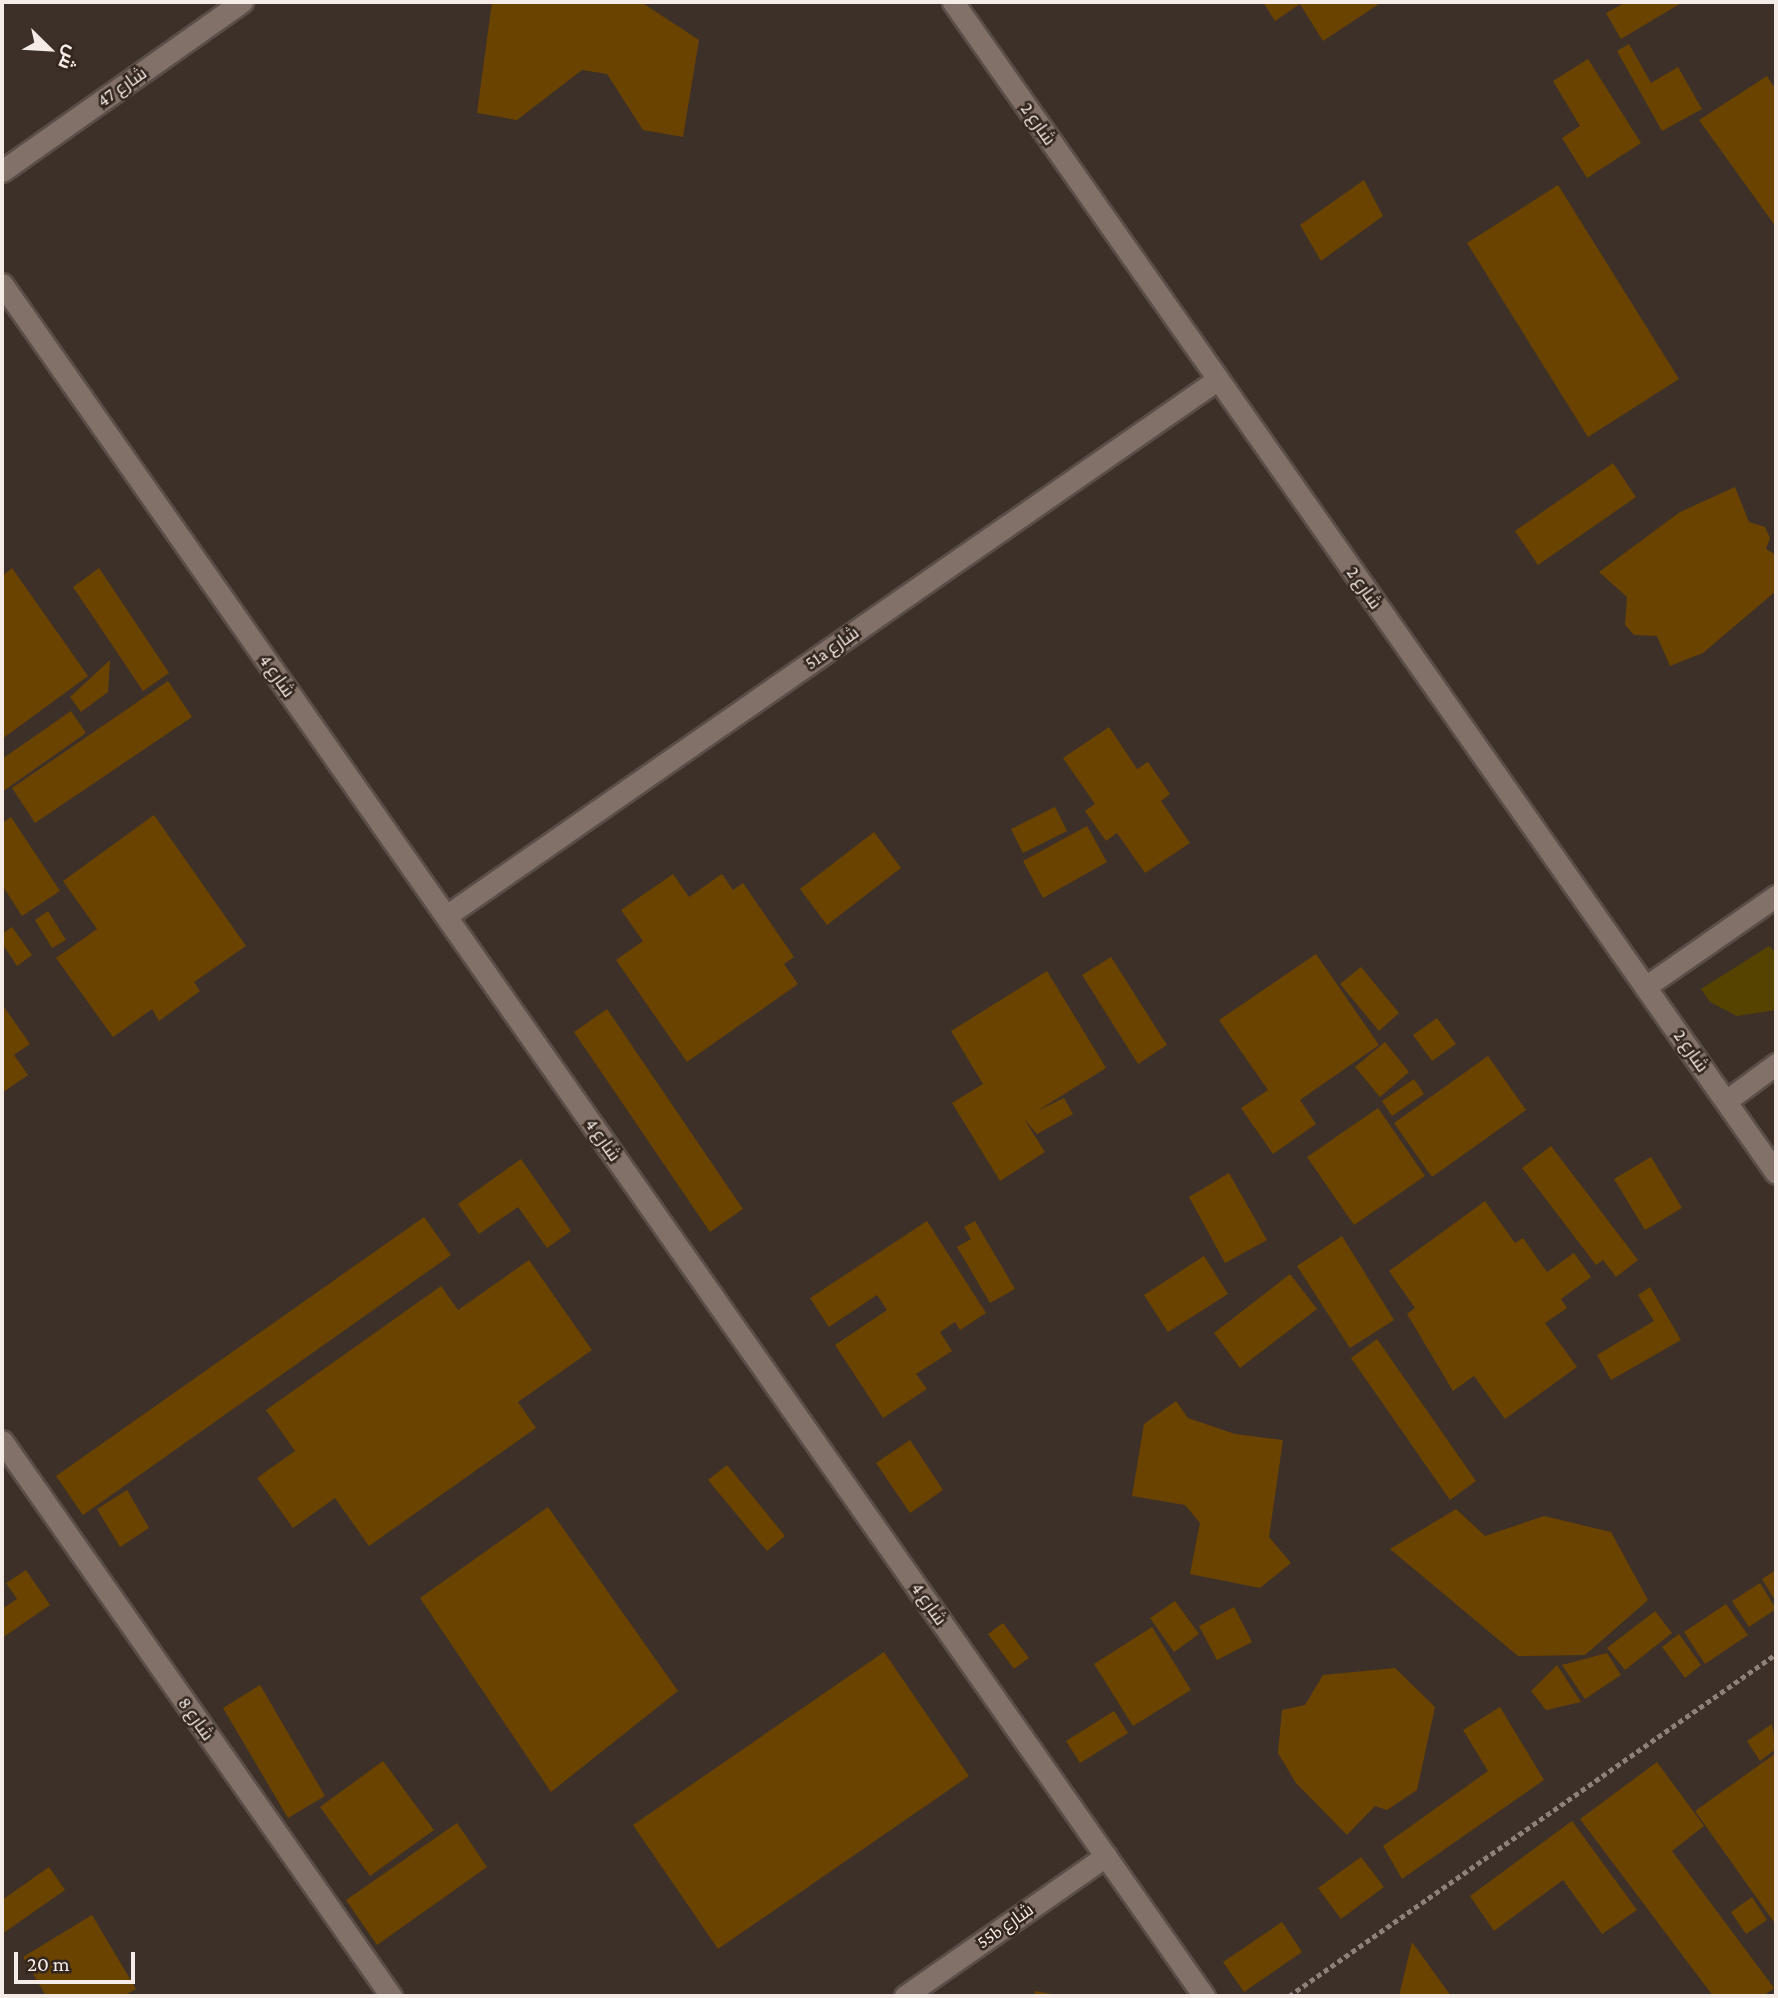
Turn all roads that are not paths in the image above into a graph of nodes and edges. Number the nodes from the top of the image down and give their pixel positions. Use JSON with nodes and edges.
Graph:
{"nodes":[{"id":1,"x":243,"y":2,"type":"edge"},
{"id":2,"x":957,"y":3,"type":"edge"},
{"id":3,"x":2,"y":172,"type":"edge"},
{"id":4,"x":2,"y":284,"type":"edge"},
{"id":5,"x":1218,"y":379,"type":"junction"},
{"id":6,"x":1776,"y":896,"type":"edge"},
{"id":7,"x":446,"y":916,"type":"junction"},
{"id":8,"x":1646,"y":987,"type":"junction"},
{"id":9,"x":1776,"y":1064,"type":"edge"},
{"id":10,"x":1726,"y":1101,"type":"junction"},
{"id":11,"x":1776,"y":1173,"type":"edge"},
{"id":12,"x":2,"y":1441,"type":"edge"},
{"id":13,"x":1106,"y":1856,"type":"junction"},
{"id":14,"x":380,"y":1992,"type":"edge"},
{"id":15,"x":905,"y":1996,"type":"edge"},
{"id":16,"x":1204,"y":1996,"type":"edge"}],
"edges":[{"from":1,"to":3,"type":"street","name":"شارع 47"},
{"from":2,"to":5,"type":"street","name":"شارع 2"},
{"from":4,"to":7,"type":"street","name":"شارع 4"},
{"from":5,"to":7,"type":"street","name":"51a شارع"},
{"from":5,"to":8,"type":"street","name":"شارع 2"},
{"from":6,"to":8,"type":"street"},
{"from":7,"to":13,"type":"street","name":"شارع 4"},
{"from":8,"to":10,"type":"street","name":"شارع 2"},
{"from":9,"to":10,"type":"street"},
{"from":10,"to":11,"type":"street","name":"شارع 2"},
{"from":12,"to":14,"type":"street","name":"شارع 8"},
{"from":13,"to":15,"type":"street","name":"55b شارع"},
{"from":13,"to":16,"type":"street","name":"شارع 4"}]}
